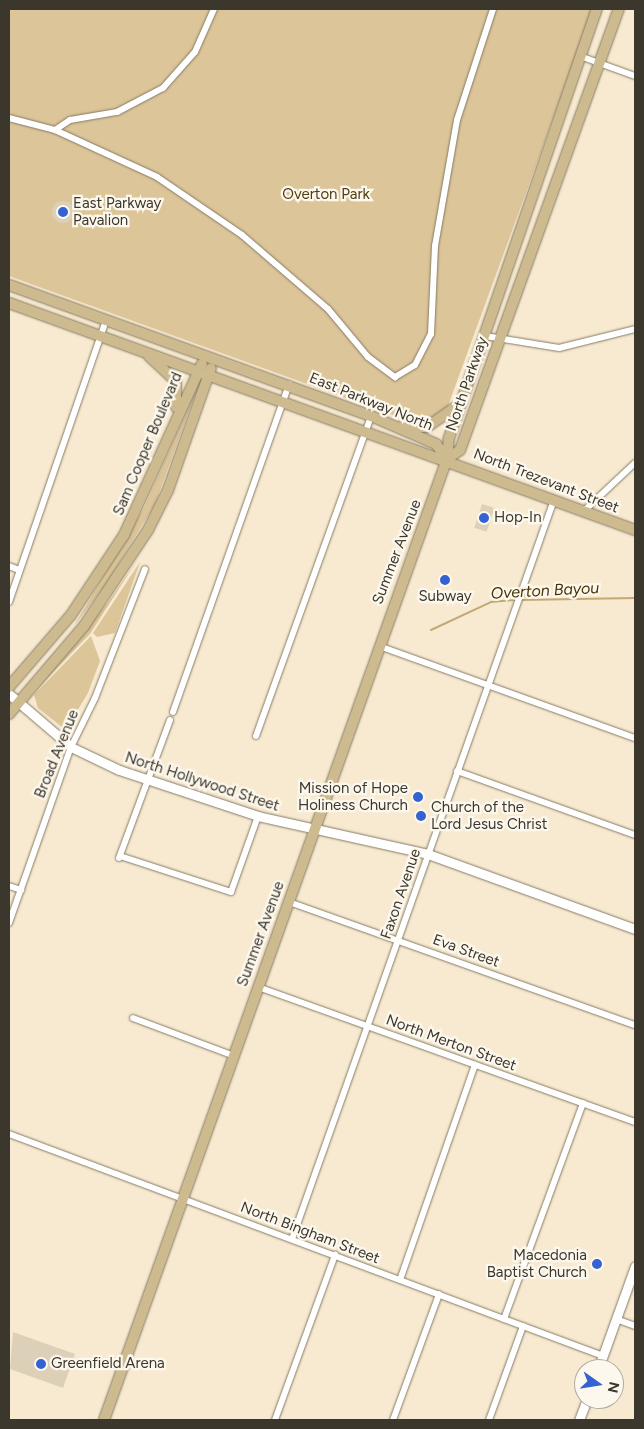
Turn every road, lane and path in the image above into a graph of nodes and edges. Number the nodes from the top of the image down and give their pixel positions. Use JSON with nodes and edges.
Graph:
{"nodes":[{"id":1,"x":214,"y":9,"type":"edge"},
{"id":2,"x":493,"y":9,"type":"edge"},
{"id":3,"x":597,"y":9,"type":"edge"},
{"id":4,"x":619,"y":9,"type":"edge"},
{"id":5,"x":580,"y":56,"type":"junction"},
{"id":6,"x":600,"y":63,"type":"junction"},
{"id":7,"x":635,"y":76,"type":"edge"},
{"id":8,"x":9,"y":118,"type":"edge"},
{"id":9,"x":55,"y":130,"type":"junction"},
{"id":10,"x":9,"y":285,"type":"edge"},
{"id":11,"x":9,"y":303,"type":"edge"},
{"id":12,"x":106,"y":320,"type":"junction"},
{"id":13,"x":635,"y":329,"type":"edge"},
{"id":14,"x":485,"y":336,"type":"junction"},
{"id":15,"x":101,"y":338,"type":"junction"},
{"id":16,"x":498,"y":340,"type":"junction"},
{"id":17,"x":138,"y":349,"type":"junction"},
{"id":18,"x":210,"y":357,"type":"junction"},
{"id":19,"x":197,"y":368,"type":"junction"},
{"id":20,"x":212,"y":374,"type":"junction"},
{"id":21,"x":289,"y":384,"type":"junction"},
{"id":22,"x":283,"y":400,"type":"junction"},
{"id":23,"x":460,"y":405,"type":"junction"},
{"id":24,"x":371,"y":416,"type":"junction"},
{"id":25,"x":174,"y":421,"type":"junction"},
{"id":26,"x":397,"y":426,"type":"junction"},
{"id":27,"x":364,"y":433,"type":"junction"},
{"id":28,"x":447,"y":458,"type":"junction"},
{"id":29,"x":635,"y":463,"type":"edge"},
{"id":30,"x":554,"y":500,"type":"junction"},
{"id":31,"x":584,"y":511,"type":"junction"},
{"id":32,"x":635,"y":530,"type":"edge"},
{"id":33,"x":9,"y":566,"type":"edge"},
{"id":34,"x":145,"y":568,"type":"dead end"},
{"id":35,"x":19,"y":570,"type":"junction"},
{"id":36,"x":9,"y":602,"type":"edge"},
{"id":37,"x":378,"y":645,"type":"junction"},
{"id":38,"x":488,"y":685,"type":"junction"},
{"id":39,"x":9,"y":687,"type":"edge"},
{"id":40,"x":9,"y":694,"type":"edge"},
{"id":41,"x":19,"y":703,"type":"junction"},
{"id":42,"x":173,"y":712,"type":"dead end"},
{"id":43,"x":9,"y":714,"type":"edge"},
{"id":44,"x":170,"y":720,"type":"dead end"},
{"id":45,"x":256,"y":736,"type":"dead end"},
{"id":46,"x":635,"y":738,"type":"edge"},
{"id":47,"x":71,"y":747,"type":"junction"},
{"id":48,"x":457,"y":771,"type":"junction"},
{"id":49,"x":147,"y":780,"type":"junction"},
{"id":50,"x":258,"y":816,"type":"junction"},
{"id":51,"x":316,"y":829,"type":"junction"},
{"id":52,"x":635,"y":835,"type":"edge"},
{"id":53,"x":428,"y":854,"type":"junction"},
{"id":54,"x":9,"y":886,"type":"edge"},
{"id":55,"x":21,"y":890,"type":"junction"},
{"id":56,"x":289,"y":902,"type":"junction"},
{"id":57,"x":9,"y":923,"type":"edge"},
{"id":58,"x":635,"y":929,"type":"edge"},
{"id":59,"x":398,"y":940,"type":"junction"},
{"id":60,"x":258,"y":987,"type":"junction"},
{"id":61,"x":133,"y":1018,"type":"dead end"},
{"id":62,"x":635,"y":1025,"type":"edge"},
{"id":63,"x":367,"y":1026,"type":"junction"},
{"id":64,"x":234,"y":1056,"type":"junction"},
{"id":65,"x":476,"y":1065,"type":"junction"},
{"id":66,"x":583,"y":1104,"type":"junction"},
{"id":67,"x":635,"y":1122,"type":"edge"},
{"id":68,"x":9,"y":1134,"type":"edge"},
{"id":69,"x":183,"y":1198,"type":"junction"},
{"id":70,"x":292,"y":1239,"type":"junction"},
{"id":71,"x":336,"y":1255,"type":"junction"},
{"id":72,"x":635,"y":1266,"type":"edge"},
{"id":73,"x":400,"y":1280,"type":"junction"},
{"id":74,"x":439,"y":1294,"type":"junction"},
{"id":75,"x":504,"y":1319,"type":"junction"},
{"id":76,"x":616,"y":1319,"type":"junction"},
{"id":77,"x":523,"y":1326,"type":"junction"},
{"id":78,"x":635,"y":1326,"type":"edge"},
{"id":79,"x":602,"y":1356,"type":"junction"},
{"id":80,"x":601,"y":1359,"type":"edge"},
{"id":81,"x":104,"y":1420,"type":"edge"},
{"id":82,"x":275,"y":1420,"type":"edge"},
{"id":83,"x":392,"y":1420,"type":"edge"},
{"id":84,"x":489,"y":1420,"type":"edge"}],
"edges":[{"from":1,"to":9,"type":"street"},
{"from":2,"to":9,"type":"street"},
{"from":3,"to":5,"type":"main road","name":"North Parkway"},
{"from":4,"to":6,"type":"main road","name":"North Parkway"},
{"from":5,"to":6,"type":"street"},
{"from":5,"to":14,"type":"main road","name":"North Parkway"},
{"from":6,"to":7,"type":"street"},
{"from":6,"to":16,"type":"main road","name":"North Parkway"},
{"from":8,"to":9,"type":"street"},
{"from":10,"to":12,"type":"main road","name":"East Parkway North"},
{"from":11,"to":15,"type":"main road","name":"East Parkway North"},
{"from":12,"to":15,"type":"street"},
{"from":12,"to":18,"type":"main road","name":"East Parkway North"},
{"from":13,"to":16,"type":"street"},
{"from":14,"to":16,"type":"street"},
{"from":14,"to":23,"type":"main road","name":"North Parkway"},
{"from":15,"to":17,"type":"main road","name":"East Parkway North"},
{"from":15,"to":35,"type":"street"},
{"from":16,"to":28,"type":"main road","name":"North Parkway"},
{"from":17,"to":19,"type":"main road","name":"East Parkway North"},
{"from":17,"to":25,"type":"main road"},
{"from":18,"to":19,"type":"main road","name":"Sam Cooper Boulevard"},
{"from":18,"to":20,"type":"main road"},
{"from":18,"to":21,"type":"main road","name":"East Parkway North"},
{"from":19,"to":20,"type":"main road","name":"East Parkway North"},
{"from":19,"to":25,"type":"main road","name":"Sam Cooper Boulevard"},
{"from":20,"to":22,"type":"main road","name":"East Parkway North"},
{"from":20,"to":41,"type":"main road"},
{"from":21,"to":22,"type":"street"},
{"from":21,"to":24,"type":"main road","name":"East Parkway North"},
{"from":22,"to":27,"type":"main road","name":"East Parkway North"},
{"from":22,"to":42,"type":"street"},
{"from":23,"to":26,"type":"main road"},
{"from":23,"to":28,"type":"main road","name":"North Parkway"},
{"from":24,"to":26,"type":"main road","name":"East Parkway North"},
{"from":24,"to":27,"type":"street"},
{"from":25,"to":39,"type":"main road","name":"Sam Cooper Boulevard"},
{"from":26,"to":28,"type":"main road","name":"East Parkway North"},
{"from":27,"to":28,"type":"main road","name":"East Parkway North"},
{"from":27,"to":45,"type":"street"},
{"from":28,"to":30,"type":"main road","name":"North Trezevant Street"},
{"from":28,"to":37,"type":"main road","name":"Summer Avenue"},
{"from":29,"to":31,"type":"street"},
{"from":30,"to":31,"type":"main road","name":"North Trezevant Street"},
{"from":30,"to":38,"type":"street","name":"Faxon Avenue"},
{"from":31,"to":32,"type":"main road","name":"North Trezevant Street"},
{"from":33,"to":35,"type":"street"},
{"from":34,"to":47,"type":"street","name":"Broad Avenue"},
{"from":35,"to":36,"type":"street"},
{"from":37,"to":38,"type":"street"},
{"from":37,"to":51,"type":"main road","name":"Summer Avenue"},
{"from":38,"to":46,"type":"street"},
{"from":38,"to":48,"type":"street","name":"Faxon Avenue"},
{"from":40,"to":41,"type":"main road","name":"North Hollywood Street"},
{"from":41,"to":43,"type":"main road"},
{"from":41,"to":47,"type":"main road","name":"North Hollywood Street"},
{"from":44,"to":49,"type":"street"},
{"from":47,"to":49,"type":"main road","name":"North Hollywood Street"},
{"from":47,"to":55,"type":"street","name":"Broad Avenue"},
{"from":48,"to":52,"type":"street"},
{"from":48,"to":53,"type":"street","name":"Faxon Avenue"},
{"from":49,"to":50,"type":"main road","name":"North Hollywood Street"},
{"from":49,"to":50,"type":"street"},
{"from":50,"to":51,"type":"main road","name":"North Hollywood Street"},
{"from":51,"to":53,"type":"main road","name":"North Hollywood Street"},
{"from":51,"to":56,"type":"main road","name":"Summer Avenue"},
{"from":53,"to":58,"type":"main road","name":"North Hollywood Street"},
{"from":53,"to":59,"type":"street","name":"Faxon Avenue"},
{"from":54,"to":55,"type":"street"},
{"from":55,"to":57,"type":"street","name":"Broad Avenue"},
{"from":56,"to":59,"type":"street","name":"Eva Street"},
{"from":56,"to":60,"type":"main road","name":"Summer Avenue"},
{"from":59,"to":62,"type":"street","name":"Eva Street"},
{"from":59,"to":63,"type":"street","name":"Faxon Avenue"},
{"from":60,"to":63,"type":"street","name":"North Merton Street"},
{"from":60,"to":64,"type":"main road","name":"Summer Avenue"},
{"from":61,"to":64,"type":"street"},
{"from":63,"to":65,"type":"street","name":"North Merton Street"},
{"from":63,"to":70,"type":"street","name":"Faxon Avenue"},
{"from":64,"to":69,"type":"main road","name":"Summer Avenue"},
{"from":65,"to":66,"type":"street","name":"North Merton Street"},
{"from":65,"to":73,"type":"street"},
{"from":66,"to":67,"type":"street","name":"North Merton Street"},
{"from":66,"to":75,"type":"street"},
{"from":68,"to":69,"type":"street","name":"North Bingham Street"},
{"from":69,"to":70,"type":"street","name":"North Bingham Street"},
{"from":69,"to":81,"type":"main road","name":"Summer Avenue"},
{"from":70,"to":71,"type":"street","name":"North Bingham Street"},
{"from":71,"to":73,"type":"street","name":"North Bingham Street"},
{"from":71,"to":82,"type":"street"},
{"from":72,"to":76,"type":"main road"},
{"from":73,"to":74,"type":"street","name":"North Bingham Street"},
{"from":74,"to":75,"type":"street","name":"North Bingham Street"},
{"from":74,"to":83,"type":"street"},
{"from":75,"to":77,"type":"street","name":"North Bingham Street"},
{"from":76,"to":78,"type":"street"},
{"from":76,"to":79,"type":"main road"},
{"from":77,"to":79,"type":"street","name":"North Bingham Street"},
{"from":77,"to":84,"type":"street"},
{"from":79,"to":80,"type":"main road"}]}
